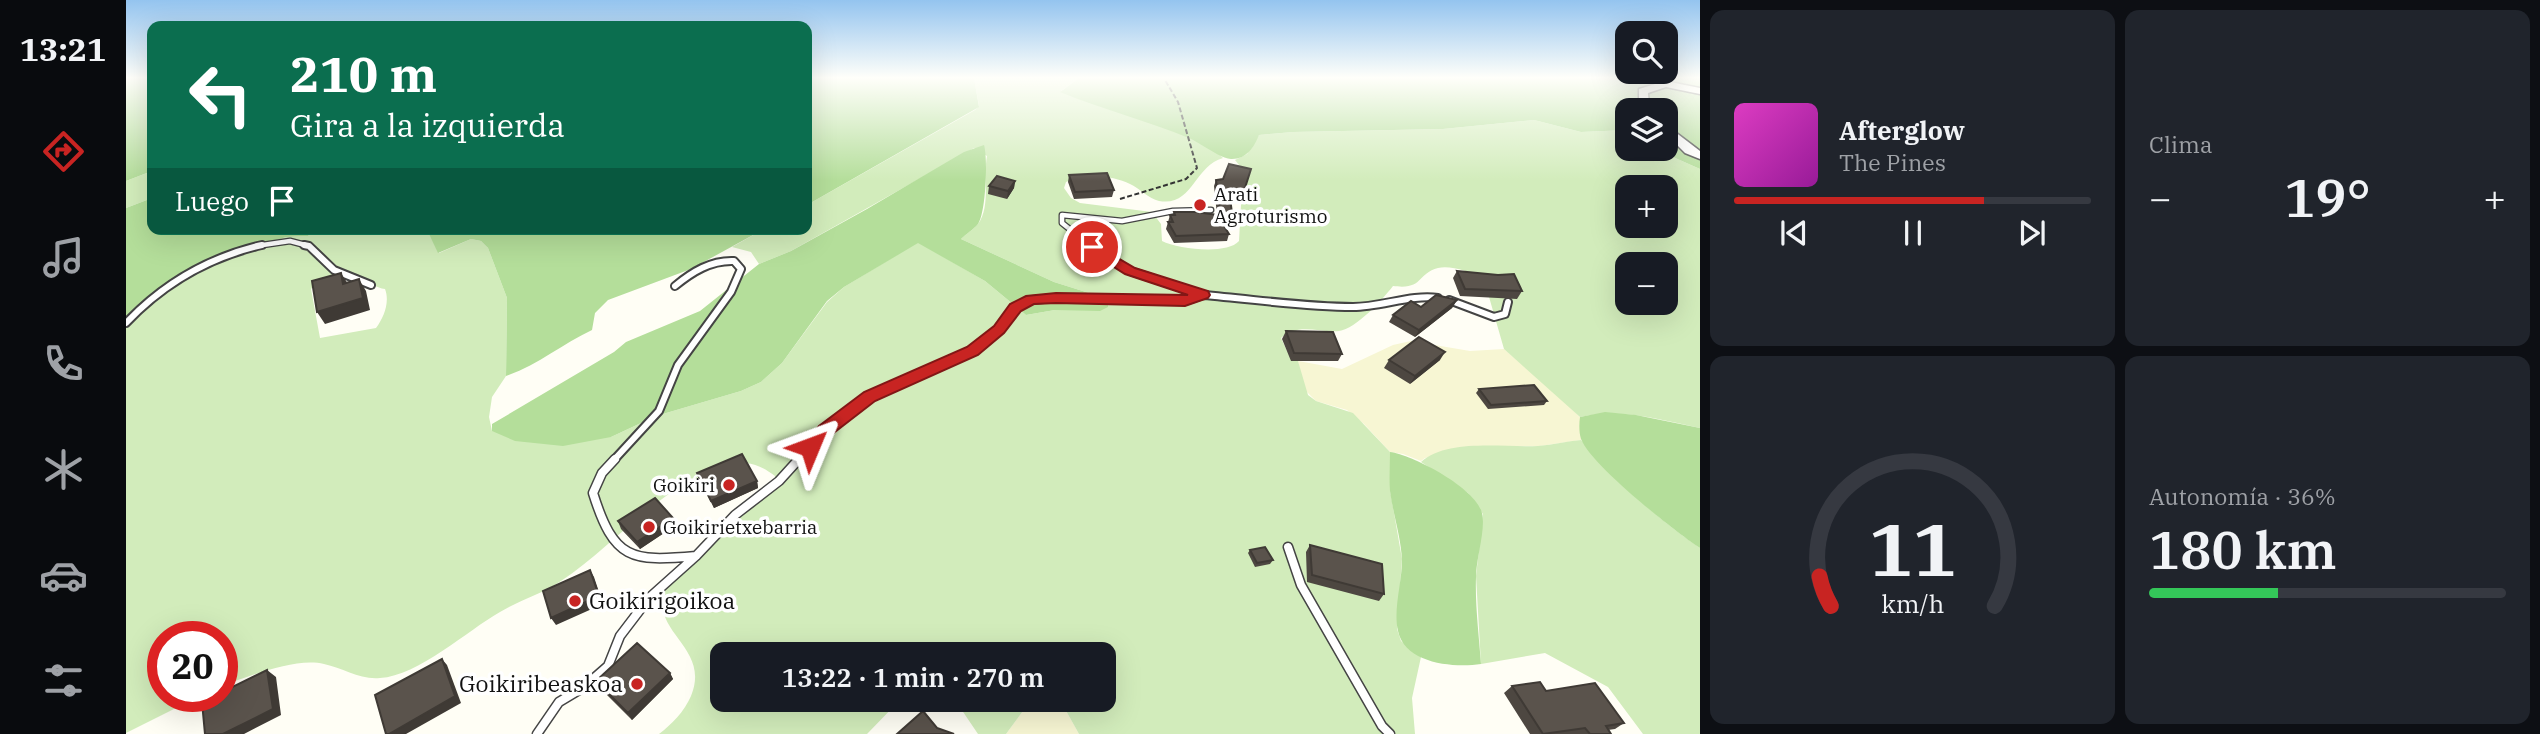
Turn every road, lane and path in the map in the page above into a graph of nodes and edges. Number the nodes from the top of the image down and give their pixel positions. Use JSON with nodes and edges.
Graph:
{"nodes":[{"id":1,"x":1181,"y":112,"type":"edge"},
{"id":2,"x":1678,"y":139,"type":"edge"},
{"id":3,"x":1700,"y":155,"type":"edge"},
{"id":4,"x":1121,"y":199,"type":"dead end"},
{"id":5,"x":1211,"y":210,"type":"dead end"},
{"id":6,"x":371,"y":285,"type":"dead end"},
{"id":7,"x":675,"y":286,"type":"dead end"},
{"id":8,"x":1203,"y":295,"type":"junction"},
{"id":9,"x":1508,"y":302,"type":"dead end"},
{"id":10,"x":126,"y":323,"type":"edge"},
{"id":11,"x":1288,"y":547,"type":"dead end"},
{"id":12,"x":696,"y":556,"type":"junction"},
{"id":13,"x":537,"y":734,"type":"edge"},
{"id":14,"x":1390,"y":734,"type":"edge"}],
"edges":[{"from":1,"to":4,"type":"path"},
{"from":2,"to":3,"type":"street"},
{"from":5,"to":8,"type":"lane"},
{"from":6,"to":10,"type":"lane"},
{"from":7,"to":12,"type":"lane"},
{"from":8,"to":9,"type":"lane"},
{"from":8,"to":12,"type":"lane"},
{"from":11,"to":14,"type":"lane"},
{"from":12,"to":13,"type":"lane"}]}
